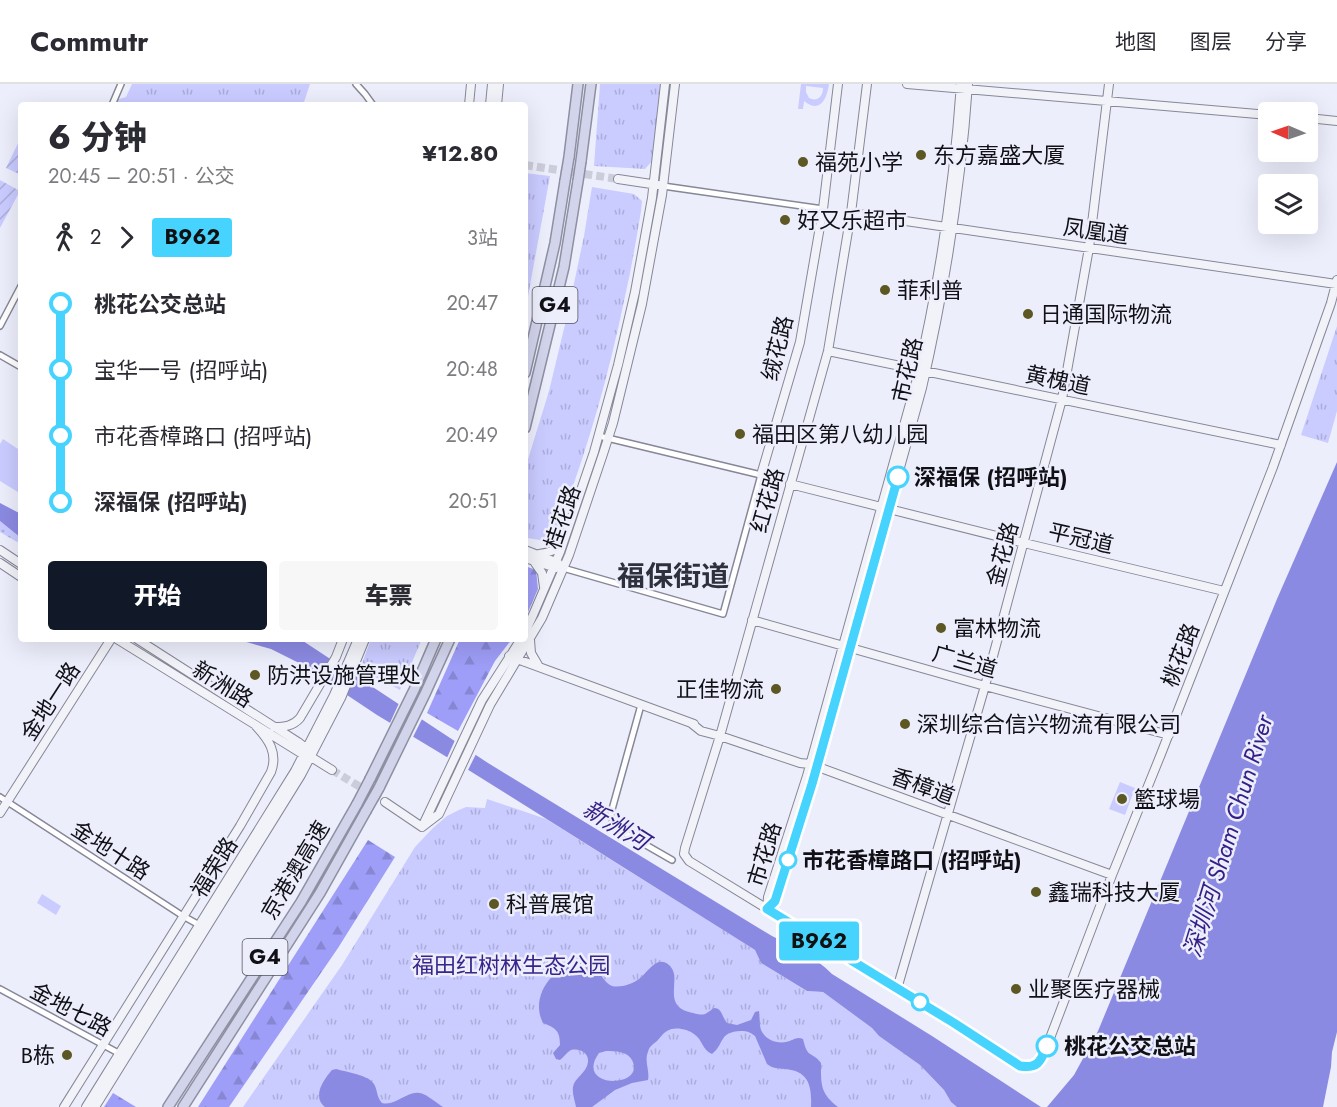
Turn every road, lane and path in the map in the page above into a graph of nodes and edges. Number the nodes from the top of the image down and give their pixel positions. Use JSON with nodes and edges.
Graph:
{"nodes":[{"id":1,"x":121,"y":84,"type":"edge"},
{"id":2,"x":356,"y":84,"type":"edge"},
{"id":3,"x":471,"y":84,"type":"edge"},
{"id":4,"x":492,"y":84,"type":"edge"},
{"id":5,"x":499,"y":84,"type":"edge"},
{"id":6,"x":578,"y":84,"type":"edge"},
{"id":7,"x":591,"y":84,"type":"edge"},
{"id":8,"x":665,"y":84,"type":"edge"},
{"id":9,"x":675,"y":84,"type":"edge"},
{"id":10,"x":838,"y":84,"type":"edge"},
{"id":11,"x":867,"y":84,"type":"edge"},
{"id":12,"x":907,"y":84,"type":"edge"},
{"id":13,"x":1109,"y":84,"type":"edge"},
{"id":14,"x":964,"y":86,"type":"edge"},
{"id":15,"x":1108,"y":101,"type":"junction"},
{"id":16,"x":113,"y":102,"type":"edge"},
{"id":17,"x":371,"y":102,"type":"edge"},
{"id":18,"x":469,"y":102,"type":"edge"},
{"id":19,"x":490,"y":102,"type":"edge"},
{"id":20,"x":497,"y":102,"type":"edge"},
{"id":21,"x":1258,"y":114,"type":"edge"},
{"id":22,"x":1318,"y":119,"type":"edge"},
{"id":23,"x":1337,"y":121,"type":"edge"},
{"id":24,"x":618,"y":179,"type":"tunnel mouth"},
{"id":25,"x":654,"y":184,"type":"junction"},
{"id":26,"x":663,"y":186,"type":"junction"},
{"id":27,"x":823,"y":209,"type":"junction"},
{"id":28,"x":851,"y":213,"type":"junction"},
{"id":29,"x":948,"y":227,"type":"junction"},
{"id":30,"x":1089,"y":248,"type":"junction"},
{"id":31,"x":1336,"y":282,"type":"edge"},
{"id":32,"x":18,"y":292,"type":"edge"},
{"id":33,"x":0,"y":326,"type":"edge"},
{"id":34,"x":828,"y":351,"type":"junction"},
{"id":35,"x":0,"y":356,"type":"edge"},
{"id":36,"x":528,"y":361,"type":"edge"},
{"id":37,"x":18,"y":365,"type":"edge"},
{"id":38,"x":922,"y":370,"type":"junction"},
{"id":39,"x":1062,"y":399,"type":"junction"},
{"id":40,"x":528,"y":416,"type":"edge"},
{"id":41,"x":599,"y":436,"type":"junction"},
{"id":42,"x":608,"y":438,"type":"junction"},
{"id":43,"x":1281,"y":445,"type":"junction"},
{"id":44,"x":761,"y":475,"type":"junction"},
{"id":45,"x":790,"y":484,"type":"junction"},
{"id":46,"x":885,"y":508,"type":"junction"},
{"id":47,"x":563,"y":542,"type":"junction"},
{"id":48,"x":1024,"y":543,"type":"junction"},
{"id":49,"x":0,"y":550,"type":"edge"},
{"id":50,"x":530,"y":557,"type":"edge"},
{"id":51,"x":18,"y":561,"type":"edge"},
{"id":52,"x":0,"y":563,"type":"edge"},
{"id":53,"x":555,"y":565,"type":"junction"},
{"id":54,"x":563,"y":568,"type":"junction"},
{"id":55,"x":18,"y":575,"type":"edge"},
{"id":56,"x":544,"y":591,"type":"junction"},
{"id":57,"x":1224,"y":591,"type":"junction"},
{"id":58,"x":752,"y":620,"type":"junction"},
{"id":59,"x":528,"y":634,"type":"edge"},
{"id":60,"x":109,"y":642,"type":"edge"},
{"id":61,"x":122,"y":642,"type":"edge"},
{"id":62,"x":142,"y":642,"type":"edge"},
{"id":63,"x":343,"y":642,"type":"edge"},
{"id":64,"x":357,"y":642,"type":"edge"},
{"id":65,"x":363,"y":642,"type":"edge"},
{"id":66,"x":435,"y":642,"type":"edge"},
{"id":67,"x":449,"y":642,"type":"edge"},
{"id":68,"x":519,"y":642,"type":"edge"},
{"id":69,"x":525,"y":642,"type":"edge"},
{"id":70,"x":847,"y":647,"type":"junction"},
{"id":71,"x":509,"y":656,"type":"junction"},
{"id":72,"x":518,"y":659,"type":"junction"},
{"id":73,"x":352,"y":664,"type":"junction"},
{"id":74,"x":542,"y":668,"type":"junction"},
{"id":75,"x":985,"y":686,"type":"junction"},
{"id":76,"x":641,"y":705,"type":"junction"},
{"id":77,"x":256,"y":726,"type":"junction"},
{"id":78,"x":273,"y":727,"type":"junction"},
{"id":79,"x":1169,"y":735,"type":"junction"},
{"id":80,"x":720,"y":736,"type":"junction"},
{"id":81,"x":307,"y":754,"type":"junction"},
{"id":82,"x":813,"y":766,"type":"junction"},
{"id":83,"x":332,"y":770,"type":"tunnel mouth"},
{"id":84,"x":441,"y":787,"type":"junction"},
{"id":85,"x":450,"y":791,"type":"junction"},
{"id":86,"x":4,"y":800,"type":"edge"},
{"id":87,"x":385,"y":802,"type":"tunnel mouth"},
{"id":88,"x":0,"y":813,"type":"edge"},
{"id":89,"x":948,"y":814,"type":"junction"},
{"id":90,"x":422,"y":827,"type":"junction"},
{"id":91,"x":672,"y":860,"type":"dead end"},
{"id":92,"x":1112,"y":875,"type":"junction"},
{"id":93,"x":767,"y":909,"type":"junction"},
{"id":94,"x":183,"y":916,"type":"junction"},
{"id":95,"x":202,"y":927,"type":"junction"},
{"id":96,"x":0,"y":989,"type":"edge"},
{"id":97,"x":897,"y":989,"type":"junction"},
{"id":98,"x":103,"y":1045,"type":"junction"},
{"id":99,"x":122,"y":1056,"type":"junction"},
{"id":100,"x":64,"y":1107,"type":"edge"},
{"id":101,"x":86,"y":1107,"type":"edge"},
{"id":102,"x":95,"y":1107,"type":"edge"},
{"id":103,"x":168,"y":1107,"type":"edge"},
{"id":104,"x":183,"y":1107,"type":"edge"}],
"edges":[{"from":1,"to":16,"type":"street"},
{"from":2,"to":17,"type":"street"},
{"from":3,"to":18,"type":"street"},
{"from":4,"to":19,"type":"street"},
{"from":5,"to":20,"type":"street"},
{"from":6,"to":36,"type":"highway","number":"G4","bridge":true},
{"from":7,"to":40,"type":"highway","number":"G4","bridge":true},
{"from":8,"to":25,"type":"street","name":"桂花路"},
{"from":9,"to":26,"type":"street","name":"桂花路"},
{"from":10,"to":27,"type":"street","name":"绒花路"},
{"from":11,"to":28,"type":"street","name":"红花路"},
{"from":12,"to":14,"type":"street"},
{"from":13,"to":15,"type":"street","name":"金花路"},
{"from":14,"to":15,"type":"street"},
{"from":14,"to":29,"type":"street","name":"市花路"},
{"from":15,"to":21,"type":"street"},
{"from":15,"to":30,"type":"street","name":"金花路"},
{"from":22,"to":23,"type":"street"},
{"from":24,"to":25,"type":"street"},
{"from":25,"to":26,"type":"street"},
{"from":25,"to":41,"type":"street","name":"桂花路"},
{"from":26,"to":27,"type":"street"},
{"from":26,"to":42,"type":"street","name":"桂花路"},
{"from":27,"to":44,"type":"street","name":"绒花路"},
{"from":28,"to":29,"type":"street","name":"凤凰道"},
{"from":28,"to":34,"type":"street","name":"红花路"},
{"from":29,"to":30,"type":"street","name":"凤凰道"},
{"from":29,"to":38,"type":"street","name":"市花路"},
{"from":30,"to":31,"type":"street","name":"凤凰道"},
{"from":30,"to":39,"type":"street","name":"金花路"},
{"from":31,"to":43,"type":"street","name":"桃花路"},
{"from":32,"to":33,"type":"street"},
{"from":34,"to":38,"type":"street","name":"黄槐道"},
{"from":34,"to":45,"type":"street","name":"红花路"},
{"from":35,"to":37,"type":"street"},
{"from":38,"to":39,"type":"street","name":"黄槐道"},
{"from":38,"to":46,"type":"street","name":"市花路"},
{"from":39,"to":43,"type":"street","name":"黄槐道"},
{"from":39,"to":48,"type":"street","name":"金花路"},
{"from":41,"to":42,"type":"street"},
{"from":41,"to":47,"type":"street","name":"桂花路"},
{"from":42,"to":44,"type":"street"},
{"from":42,"to":54,"type":"street","name":"桂花路"},
{"from":43,"to":57,"type":"street","name":"桃花路"},
{"from":44,"to":54,"type":"street","name":"绒花路"},
{"from":45,"to":46,"type":"street","name":"平冠道"},
{"from":45,"to":58,"type":"street","name":"红花路"},
{"from":46,"to":48,"type":"street","name":"平冠道"},
{"from":46,"to":70,"type":"street","name":"市花路"},
{"from":47,"to":50,"type":"street"},
{"from":47,"to":53,"type":"street","name":"桂花路"},
{"from":48,"to":57,"type":"street","name":"平冠道"},
{"from":48,"to":75,"type":"street","name":"金花路"},
{"from":49,"to":51,"type":"street"},
{"from":50,"to":53,"type":"street"},
{"from":50,"to":56,"type":"street"},
{"from":52,"to":55,"type":"street"},
{"from":53,"to":54,"type":"street"},
{"from":53,"to":56,"type":"street","name":"桂花路"},
{"from":54,"to":59,"type":"street","name":"桂花路"},
{"from":56,"to":59,"type":"street","name":"桂花路"},
{"from":57,"to":79,"type":"street","name":"桃花路"},
{"from":58,"to":70,"type":"street","name":"广兰道"},
{"from":58,"to":80,"type":"street","name":"红花路"},
{"from":59,"to":74,"type":"street"},
{"from":60,"to":86,"type":"street","name":"金地一路"},
{"from":61,"to":77,"type":"street","name":"新洲路"},
{"from":62,"to":78,"type":"street","name":"新洲路"},
{"from":63,"to":78,"type":"street"},
{"from":64,"to":73,"type":"street","name":"福荣路"},
{"from":65,"to":73,"type":"street","name":"福荣路"},
{"from":66,"to":103,"type":"highway","name":"京港澳高速","number":"G4","bridge":true},
{"from":67,"to":104,"type":"highway","name":"京港澳高速","number":"G4","bridge":true},
{"from":68,"to":71,"type":"street"},
{"from":69,"to":72,"type":"street","name":"桂花路"},
{"from":70,"to":75,"type":"street","name":"广兰道"},
{"from":70,"to":82,"type":"street","name":"市花路"},
{"from":71,"to":72,"type":"street","name":"香樟道"},
{"from":71,"to":84,"type":"street"},
{"from":72,"to":74,"type":"street","name":"香樟道"},
{"from":72,"to":85,"type":"street","name":"桂花路"},
{"from":73,"to":81,"type":"street","name":"福荣路"},
{"from":74,"to":76,"type":"street","name":"香樟道"},
{"from":75,"to":79,"type":"street","name":"广兰道"},
{"from":75,"to":89,"type":"street","name":"金花路"},
{"from":76,"to":80,"type":"street","name":"香樟道"},
{"from":76,"to":91,"type":"street"},
{"from":77,"to":81,"type":"street","name":"新洲路"},
{"from":77,"to":94,"type":"street"},
{"from":78,"to":81,"type":"street","name":"新洲路"},
{"from":79,"to":92,"type":"street","name":"桃花路"},
{"from":80,"to":82,"type":"street","name":"香樟道"},
{"from":80,"to":93,"type":"street","name":"红花路"},
{"from":81,"to":83,"type":"street","name":"新洲路"},
{"from":81,"to":95,"type":"street","name":"福荣路"},
{"from":82,"to":89,"type":"street","name":"香樟道"},
{"from":82,"to":93,"type":"street","name":"市花路"},
{"from":84,"to":85,"type":"street"},
{"from":84,"to":90,"type":"street"},
{"from":85,"to":90,"type":"street","name":"桂花路"},
{"from":86,"to":88,"type":"street","name":"金地一路"},
{"from":86,"to":94,"type":"street","name":"金地十路"},
{"from":87,"to":90,"type":"street"},
{"from":89,"to":92,"type":"street","name":"香樟道"},
{"from":89,"to":97,"type":"street","name":"金花路"},
{"from":92,"to":97,"type":"street","name":"桃花路"},
{"from":93,"to":97,"type":"street"},
{"from":94,"to":95,"type":"street","name":"金地十路"},
{"from":94,"to":98,"type":"street"},
{"from":95,"to":99,"type":"street","name":"福荣路"},
{"from":96,"to":98,"type":"street","name":"金地七路"},
{"from":98,"to":99,"type":"street","name":"金地七路"},
{"from":98,"to":100,"type":"street"},
{"from":99,"to":101,"type":"street","name":"福荣路"},
{"from":99,"to":102,"type":"street","name":"福荣路"}]}
